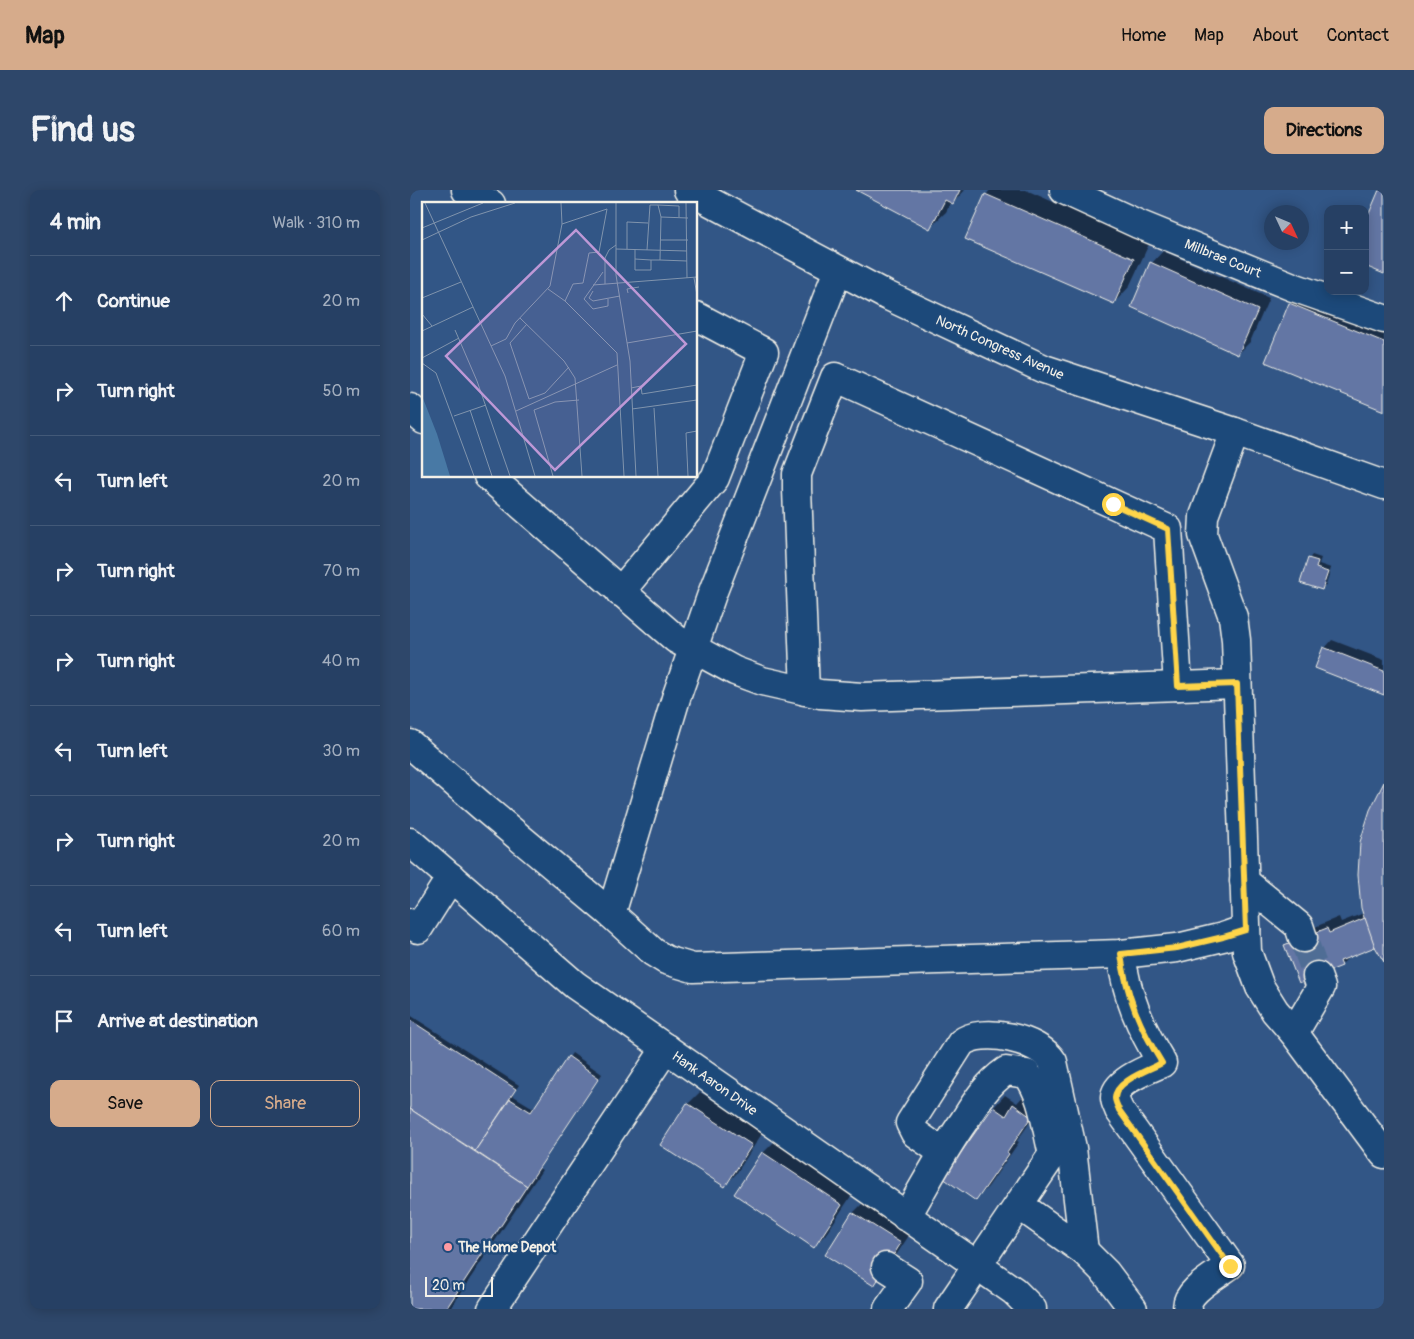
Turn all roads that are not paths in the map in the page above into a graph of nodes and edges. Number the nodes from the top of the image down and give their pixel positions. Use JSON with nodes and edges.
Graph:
{"nodes":[{"id":1,"x":466,"y":190,"type":"edge"},
{"id":2,"x":688,"y":190,"type":"edge"},
{"id":3,"x":1064,"y":190,"type":"edge"},
{"id":4,"x":488,"y":202,"type":"edge"},
{"id":5,"x":838,"y":270,"type":"junction"},
{"id":6,"x":698,"y":317,"type":"edge"},
{"id":7,"x":1384,"y":319,"type":"edge"},
{"id":8,"x":410,"y":408,"type":"edge"},
{"id":9,"x":422,"y":418,"type":"edge"},
{"id":10,"x":1235,"y":432,"type":"junction"},
{"id":11,"x":490,"y":478,"type":"edge"},
{"id":12,"x":1384,"y":485,"type":"edge"},
{"id":13,"x":620,"y":592,"type":"junction"},
{"id":14,"x":692,"y":648,"type":"junction"},
{"id":15,"x":1237,"y":684,"type":"junction"},
{"id":16,"x":1178,"y":686,"type":"junction"},
{"id":17,"x":805,"y":691,"type":"junction"},
{"id":18,"x":410,"y":744,"type":"edge"},
{"id":19,"x":410,"y":842,"type":"edge"},
{"id":20,"x":451,"y":877,"type":"junction"},
{"id":21,"x":1244,"y":881,"type":"junction"},
{"id":22,"x":611,"y":914,"type":"junction"},
{"id":23,"x":410,"y":923,"type":"edge"},
{"id":24,"x":1246,"y":930,"type":"junction"},
{"id":25,"x":1303,"y":938,"type":"tunnel mouth"},
{"id":26,"x":1121,"y":954,"type":"junction"},
{"id":27,"x":1317,"y":976,"type":"tunnel mouth"},
{"id":28,"x":1294,"y":1033,"type":"junction"},
{"id":29,"x":666,"y":1048,"type":"junction"},
{"id":30,"x":1062,"y":1151,"type":"junction"},
{"id":31,"x":942,"y":1152,"type":"junction"},
{"id":32,"x":1384,"y":1154,"type":"edge"},
{"id":33,"x":1019,"y":1205,"type":"junction"},
{"id":34,"x":906,"y":1217,"type":"junction"},
{"id":35,"x":1084,"y":1251,"type":"junction"},
{"id":36,"x":886,"y":1266,"type":"dead end"},
{"id":37,"x":978,"y":1266,"type":"junction"},
{"id":38,"x":492,"y":1309,"type":"edge"},
{"id":39,"x":888,"y":1309,"type":"edge"},
{"id":40,"x":948,"y":1309,"type":"edge"},
{"id":41,"x":1032,"y":1309,"type":"edge"},
{"id":42,"x":1133,"y":1309,"type":"edge"},
{"id":43,"x":1188,"y":1309,"type":"edge"}],
"edges":[{"from":1,"to":4,"type":"street"},
{"from":2,"to":5,"type":"street","name":"North Congress Avenue"},
{"from":3,"to":7,"type":"street","name":"Millbrae Court"},
{"from":5,"to":10,"type":"street","name":"North Congress Avenue"},
{"from":5,"to":14,"type":"street"},
{"from":6,"to":13,"type":"street"},
{"from":8,"to":9,"type":"street"},
{"from":10,"to":12,"type":"street","name":"North Congress Avenue"},
{"from":10,"to":15,"type":"street"},
{"from":11,"to":13,"type":"street"},
{"from":13,"to":14,"type":"street"},
{"from":14,"to":17,"type":"street"},
{"from":14,"to":22,"type":"street"},
{"from":15,"to":16,"type":"street"},
{"from":15,"to":21,"type":"street"},
{"from":16,"to":17,"type":"street"},
{"from":16,"to":17,"type":"street"},
{"from":18,"to":22,"type":"street"},
{"from":19,"to":20,"type":"street","name":"Hank Aaron Drive"},
{"from":20,"to":23,"type":"street"},
{"from":20,"to":29,"type":"street","name":"Hank Aaron Drive"},
{"from":21,"to":24,"type":"street"},
{"from":21,"to":25,"type":"street"},
{"from":22,"to":26,"type":"street"},
{"from":24,"to":26,"type":"street"},
{"from":24,"to":28,"type":"street"},
{"from":26,"to":43,"type":"street"},
{"from":27,"to":28,"type":"street"},
{"from":28,"to":32,"type":"street"},
{"from":29,"to":34,"type":"street","name":"Hank Aaron Drive"},
{"from":29,"to":38,"type":"street"},
{"from":30,"to":31,"type":"street"},
{"from":30,"to":31,"type":"street"},
{"from":30,"to":33,"type":"street"},
{"from":30,"to":35,"type":"street"},
{"from":31,"to":34,"type":"street"},
{"from":33,"to":35,"type":"street"},
{"from":33,"to":37,"type":"street"},
{"from":34,"to":37,"type":"street","name":"Hank Aaron Drive"},
{"from":35,"to":42,"type":"street"},
{"from":36,"to":39,"type":"street"},
{"from":37,"to":40,"type":"street"},
{"from":37,"to":41,"type":"street","name":"Hank Aaron Drive"}]}
